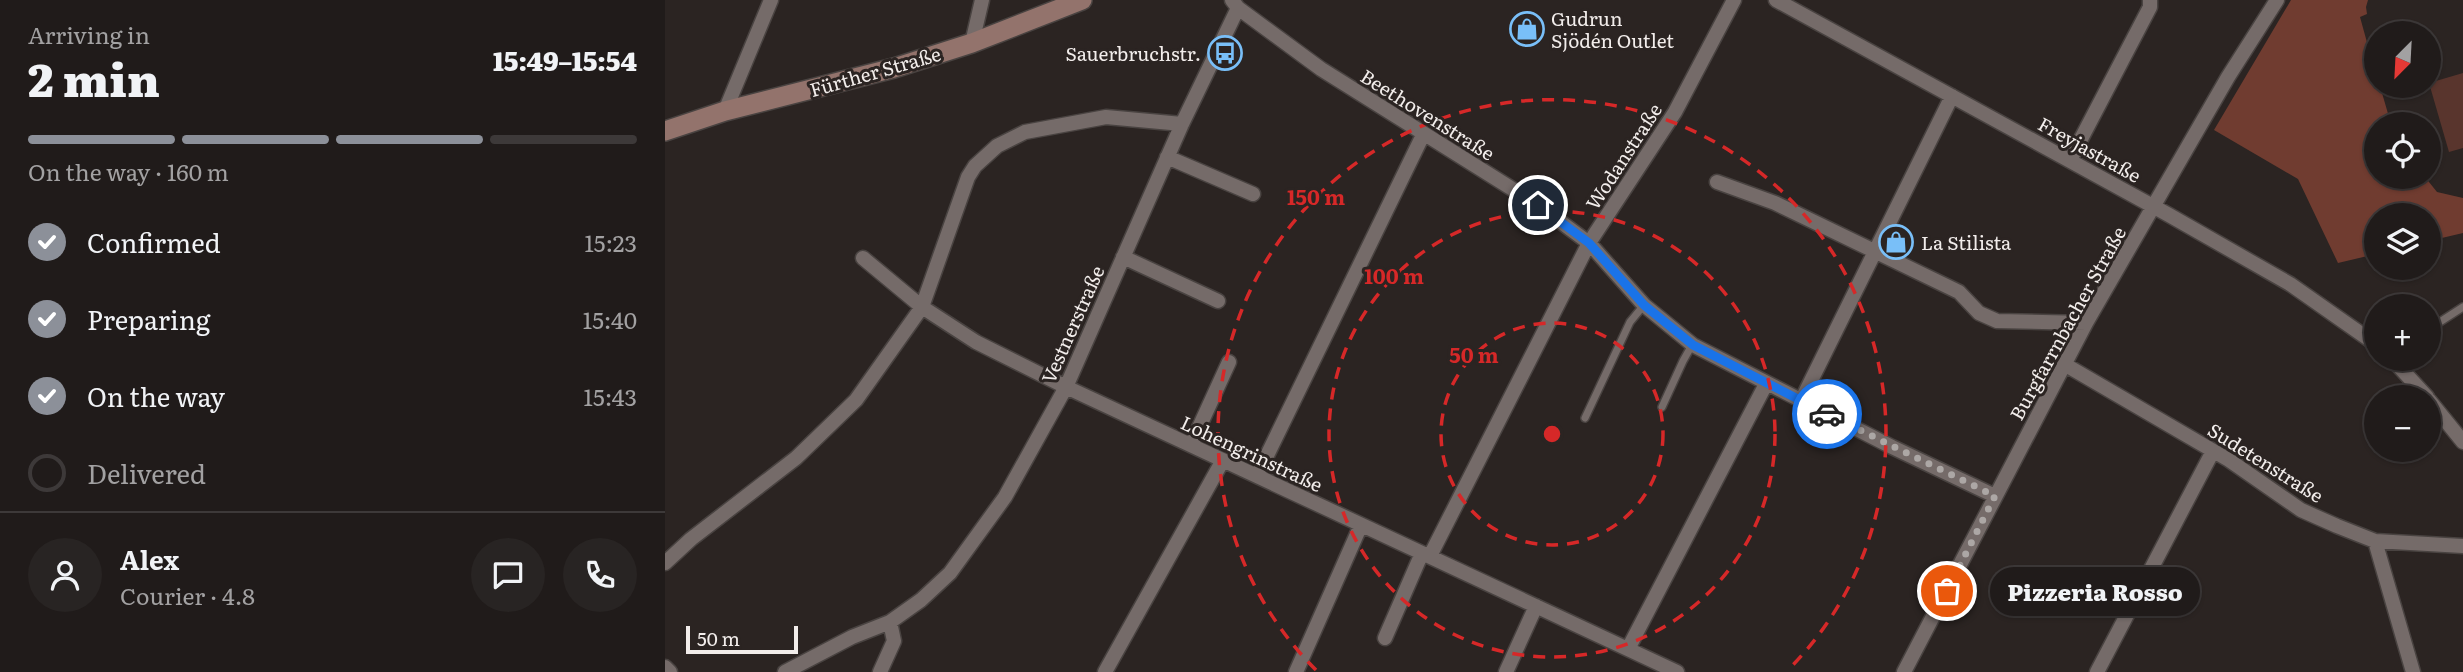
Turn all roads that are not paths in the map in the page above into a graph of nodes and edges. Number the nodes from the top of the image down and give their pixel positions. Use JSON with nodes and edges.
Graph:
{"nodes":[{"id":1,"x":771,"y":0,"type":"edge"},
{"id":2,"x":982,"y":0,"type":"edge"},
{"id":3,"x":1081,"y":0,"type":"edge"},
{"id":4,"x":1734,"y":0,"type":"edge"},
{"id":5,"x":1776,"y":0,"type":"edge"},
{"id":6,"x":2150,"y":0,"type":"edge"},
{"id":7,"x":2277,"y":0,"type":"edge"},
{"id":8,"x":1235,"y":4,"type":"edge"},
{"id":9,"x":972,"y":43,"type":"junction"},
{"id":10,"x":1952,"y":96,"type":"junction"},
{"id":11,"x":725,"y":111,"type":"junction"},
{"id":12,"x":1182,"y":124,"type":"junction"},
{"id":13,"x":665,"y":131,"type":"edge"},
{"id":14,"x":1423,"y":135,"type":"junction"},
{"id":15,"x":1167,"y":157,"type":"junction"},
{"id":16,"x":2070,"y":160,"type":"junction"},
{"id":17,"x":1717,"y":182,"type":"dead end"},
{"id":18,"x":1253,"y":194,"type":"dead end"},
{"id":19,"x":2153,"y":206,"type":"junction"},
{"id":20,"x":1589,"y":243,"type":"junction"},
{"id":21,"x":1877,"y":252,"type":"junction"},
{"id":22,"x":1123,"y":257,"type":"junction"},
{"id":23,"x":863,"y":258,"type":"dead end"},
{"id":24,"x":1218,"y":301,"type":"dead end"},
{"id":25,"x":1644,"y":305,"type":"junction"},
{"id":26,"x":922,"y":307,"type":"junction"},
{"id":27,"x":2463,"y":307,"type":"edge"},
{"id":28,"x":2441,"y":322,"type":"edge"},
{"id":29,"x":2086,"y":323,"type":"junction"},
{"id":30,"x":2364,"y":336,"type":"edge"},
{"id":31,"x":1693,"y":345,"type":"junction"},
{"id":32,"x":1229,"y":362,"type":"dead end"},
{"id":33,"x":2064,"y":364,"type":"junction"},
{"id":34,"x":2404,"y":371,"type":"edge"},
{"id":35,"x":1766,"y":384,"type":"junction"},
{"id":36,"x":2417,"y":385,"type":"edge"},
{"id":37,"x":1066,"y":387,"type":"junction"},
{"id":38,"x":1801,"y":401,"type":"junction"},
{"id":39,"x":1662,"y":407,"type":"dead end"},
{"id":40,"x":2441,"y":414,"type":"edge"},
{"id":41,"x":1585,"y":418,"type":"dead end"},
{"id":42,"x":2463,"y":442,"type":"edge"},
{"id":43,"x":1191,"y":445,"type":"junction"},
{"id":44,"x":2213,"y":451,"type":"junction"},
{"id":45,"x":1223,"y":460,"type":"junction"},
{"id":46,"x":1257,"y":476,"type":"junction"},
{"id":47,"x":1995,"y":496,"type":"junction"},
{"id":48,"x":1361,"y":525,"type":"junction"},
{"id":49,"x":2375,"y":541,"type":"junction"},
{"id":50,"x":2463,"y":546,"type":"edge"},
{"id":51,"x":1426,"y":555,"type":"junction"},
{"id":52,"x":665,"y":563,"type":"edge"},
{"id":53,"x":1536,"y":606,"type":"junction"},
{"id":54,"x":890,"y":622,"type":"junction"},
{"id":55,"x":1385,"y":638,"type":"dead end"},
{"id":56,"x":1628,"y":649,"type":"junction"},
{"id":57,"x":665,"y":667,"type":"edge"},
{"id":58,"x":670,"y":672,"type":"edge"},
{"id":59,"x":785,"y":672,"type":"edge"},
{"id":60,"x":880,"y":672,"type":"edge"},
{"id":61,"x":1105,"y":672,"type":"edge"},
{"id":62,"x":1296,"y":672,"type":"edge"},
{"id":63,"x":1506,"y":672,"type":"edge"},
{"id":64,"x":1677,"y":672,"type":"edge"},
{"id":65,"x":1905,"y":672,"type":"edge"},
{"id":66,"x":2097,"y":672,"type":"edge"},
{"id":67,"x":2413,"y":672,"type":"edge"}],
"edges":[{"from":1,"to":11,"type":"street"},
{"from":2,"to":9,"type":"street"},
{"from":3,"to":9,"type":"main road","name":"Fürther Straße"},
{"from":4,"to":20,"type":"street","name":"Wodanstraße"},
{"from":5,"to":10,"type":"street","name":"Freyjastraße"},
{"from":6,"to":16,"type":"street"},
{"from":7,"to":19,"type":"street","name":"Burgfarrnbacher Straße"},
{"from":8,"to":12,"type":"street","name":"Vestnerstraße"},
{"from":8,"to":14,"type":"street","name":"Beethovenstraße"},
{"from":9,"to":11,"type":"main road","name":"Fürther Straße"},
{"from":10,"to":16,"type":"street","name":"Freyjastraße"},
{"from":10,"to":21,"type":"street"},
{"from":11,"to":13,"type":"main road","name":"Fürther Straße"},
{"from":12,"to":15,"type":"street","name":"Vestnerstraße"},
{"from":12,"to":26,"type":"street"},
{"from":14,"to":20,"type":"street","name":"Beethovenstraße"},
{"from":14,"to":46,"type":"street"},
{"from":15,"to":18,"type":"street"},
{"from":15,"to":22,"type":"street","name":"Vestnerstraße"},
{"from":16,"to":19,"type":"street","name":"Freyjastraße"},
{"from":17,"to":21,"type":"street"},
{"from":19,"to":29,"type":"street","name":"Burgfarrnbacher Straße"},
{"from":19,"to":30,"type":"street","name":"Freyjastraße"},
{"from":20,"to":25,"type":"street","name":"Beethovenstraße"},
{"from":20,"to":51,"type":"street","name":"Wodanstraße"},
{"from":21,"to":29,"type":"street"},
{"from":21,"to":38,"type":"street"},
{"from":22,"to":24,"type":"street"},
{"from":22,"to":37,"type":"street","name":"Vestnerstraße"},
{"from":23,"to":26,"type":"street","name":"Lohengrinstraße"},
{"from":25,"to":31,"type":"street","name":"Beethovenstraße"},
{"from":25,"to":41,"type":"lane"},
{"from":26,"to":37,"type":"street","name":"Lohengrinstraße"},
{"from":26,"to":52,"type":"street"},
{"from":27,"to":28,"type":"lane"},
{"from":29,"to":33,"type":"street","name":"Burgfarrnbacher Straße"},
{"from":31,"to":35,"type":"street","name":"Beethovenstraße"},
{"from":31,"to":39,"type":"lane"},
{"from":32,"to":43,"type":"street"},
{"from":33,"to":44,"type":"street","name":"Sudetenstraße"},
{"from":33,"to":47,"type":"street","name":"Burgfarrnbacher Straße"},
{"from":34,"to":36,"type":"street"},
{"from":35,"to":38,"type":"street","name":"Beethovenstraße"},
{"from":35,"to":56,"type":"street"},
{"from":37,"to":43,"type":"street","name":"Lohengrinstraße"},
{"from":37,"to":54,"type":"street","name":"Vestnerstraße"},
{"from":38,"to":47,"type":"street","name":"Beethovenstraße"},
{"from":40,"to":42,"type":"street"},
{"from":43,"to":45,"type":"street","name":"Lohengrinstraße"},
{"from":44,"to":49,"type":"street","name":"Sudetenstraße"},
{"from":44,"to":66,"type":"street"},
{"from":45,"to":46,"type":"street","name":"Lohengrinstraße"},
{"from":45,"to":61,"type":"street"},
{"from":46,"to":48,"type":"street","name":"Lohengrinstraße"},
{"from":47,"to":65,"type":"street","name":"Burgfarrnbacher Straße"},
{"from":48,"to":51,"type":"street","name":"Lohengrinstraße"},
{"from":48,"to":62,"type":"street"},
{"from":49,"to":50,"type":"street","name":"Sudetenstraße"},
{"from":49,"to":67,"type":"street"},
{"from":51,"to":53,"type":"street","name":"Lohengrinstraße"},
{"from":51,"to":55,"type":"street"},
{"from":53,"to":56,"type":"street","name":"Lohengrinstraße"},
{"from":53,"to":63,"type":"street"},
{"from":54,"to":59,"type":"street","name":"Vestnerstraße"},
{"from":54,"to":60,"type":"street"},
{"from":56,"to":64,"type":"street","name":"Lohengrinstraße"},
{"from":57,"to":58,"type":"street"}]}
